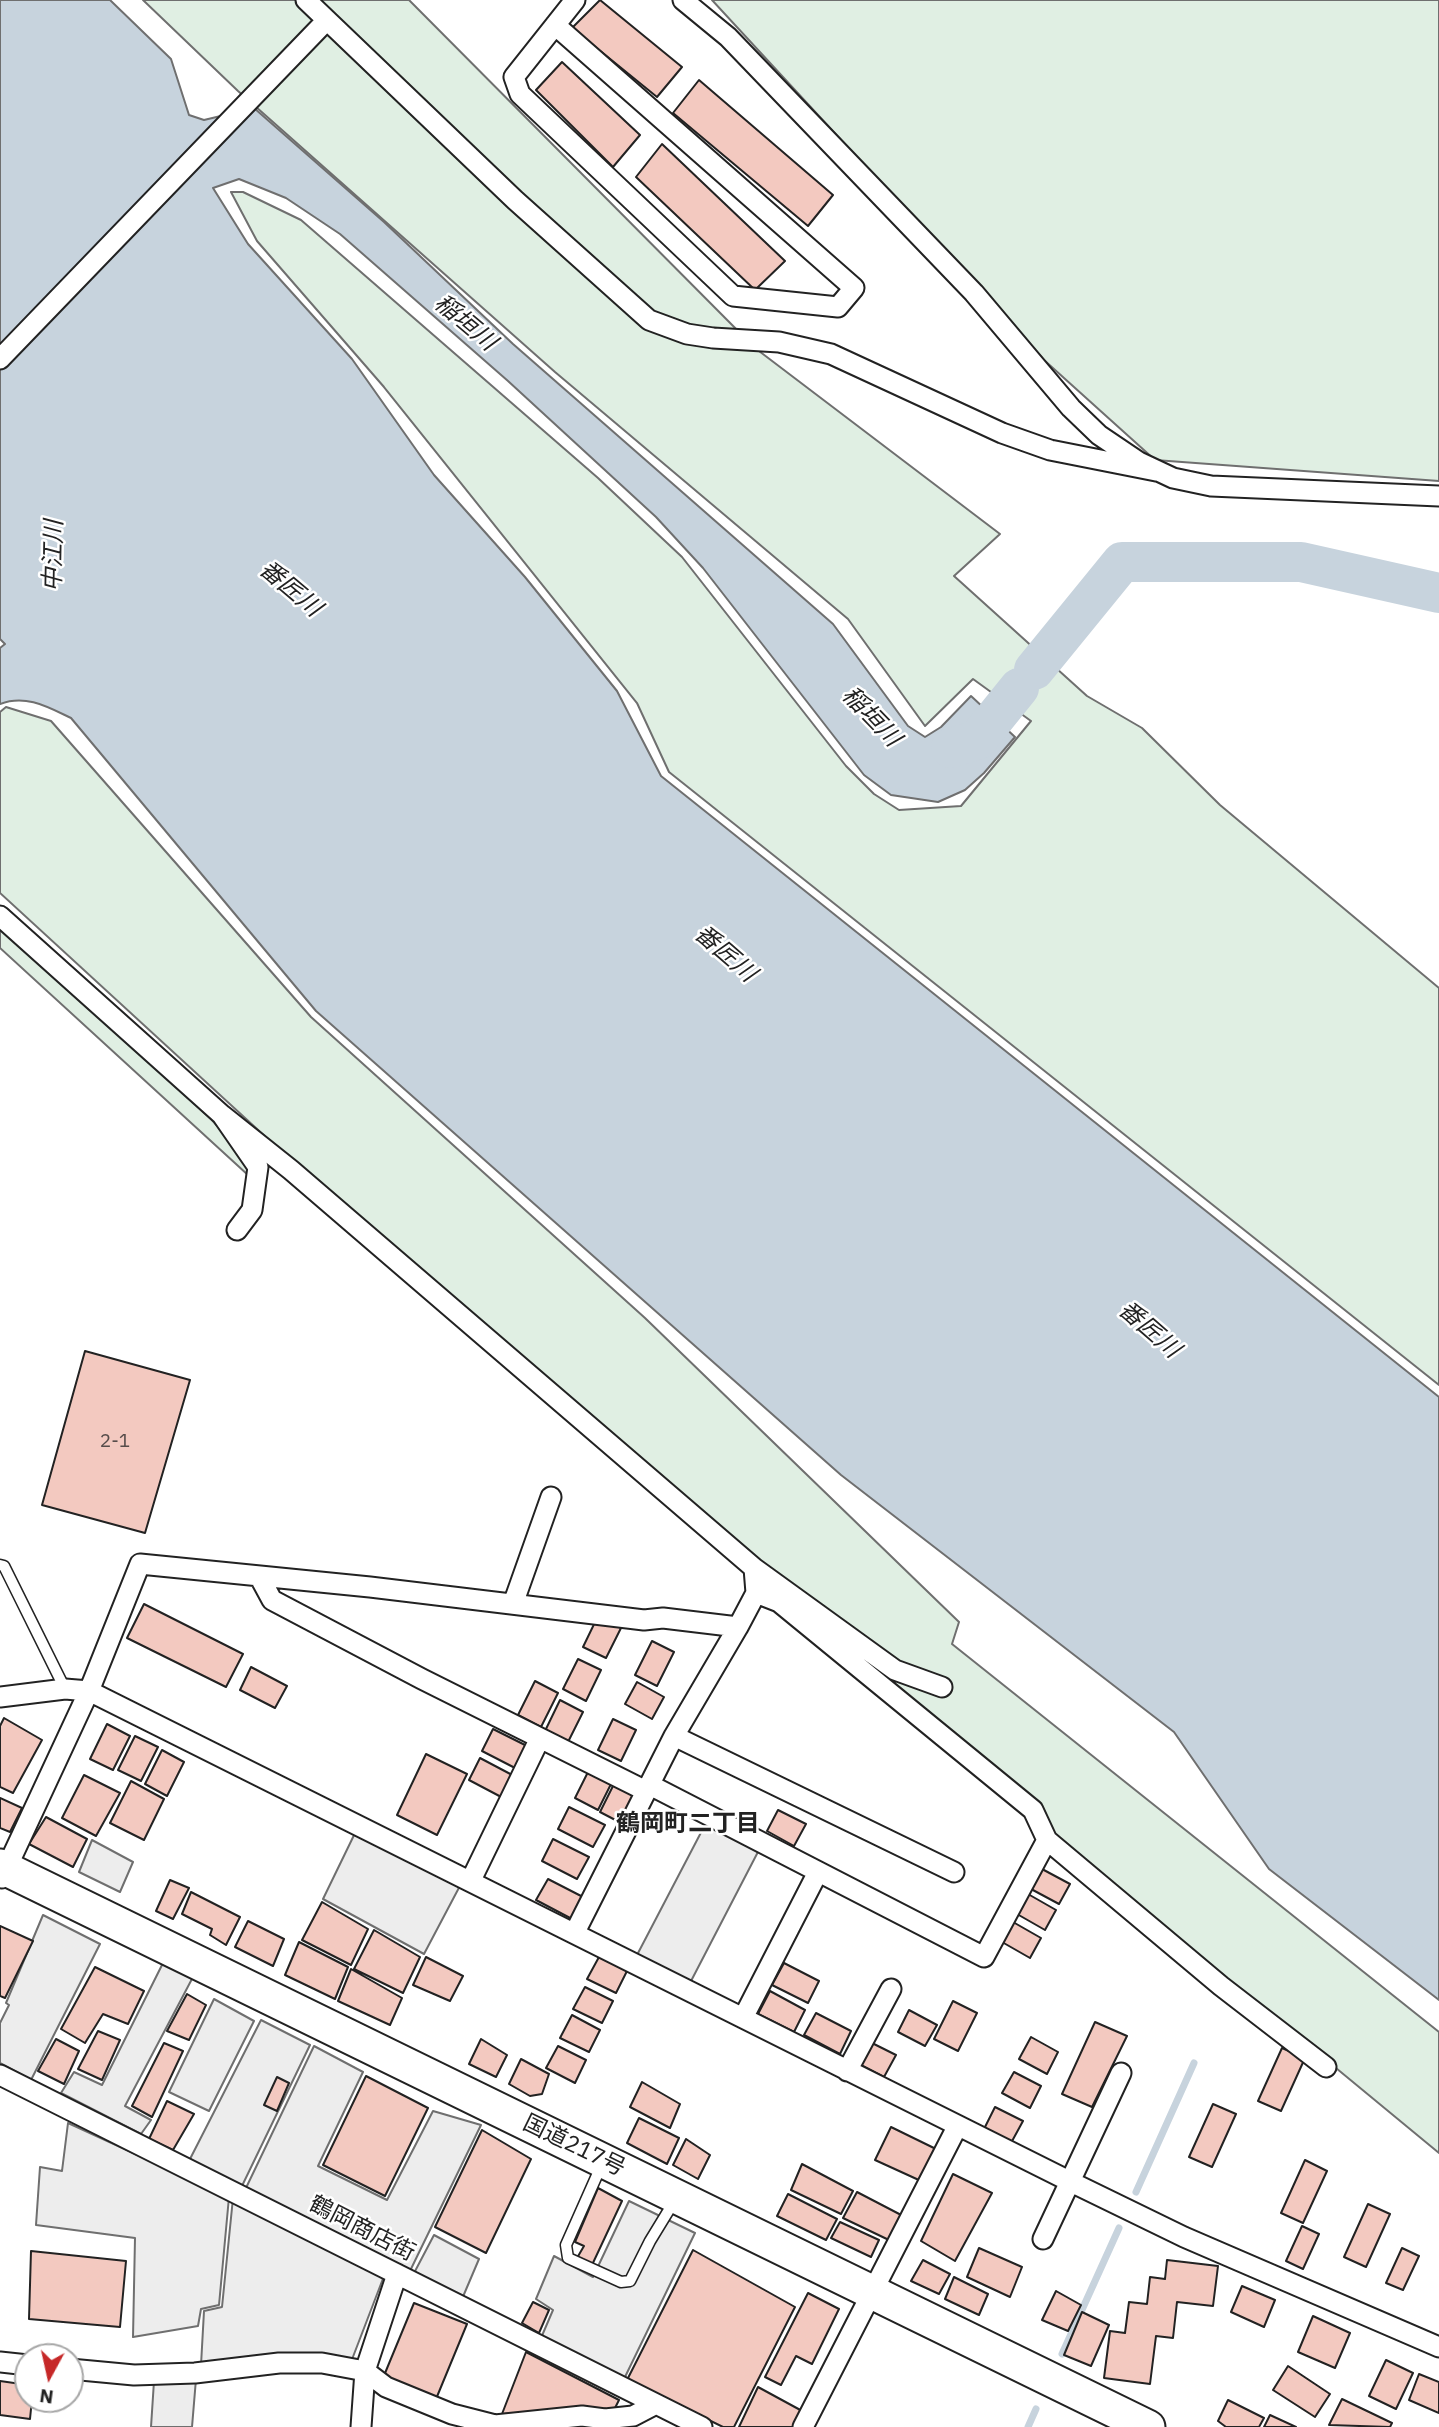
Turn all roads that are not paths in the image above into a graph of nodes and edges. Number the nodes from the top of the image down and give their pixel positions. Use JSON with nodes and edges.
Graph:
{"nodes":[{"id":1,"x":306,"y":0,"type":"edge"},
{"id":2,"x":575,"y":0,"type":"edge"},
{"id":3,"x":683,"y":0,"type":"edge"},
{"id":4,"x":323,"y":25,"type":"junction"},
{"id":5,"x":555,"y":25,"type":"junction"},
{"id":6,"x":0,"y":359,"type":"edge"},
{"id":7,"x":1156,"y":471,"type":"junction"},
{"id":8,"x":1439,"y":496,"type":"edge"},
{"id":9,"x":0,"y":916,"type":"edge"},
{"id":10,"x":222,"y":1115,"type":"junction"},
{"id":11,"x":237,"y":1230,"type":"dead end"},
{"id":12,"x":551,"y":1497,"type":"dead end"},
{"id":13,"x":0,"y":1566,"type":"edge"},
{"id":14,"x":754,"y":1568,"type":"junction"},
{"id":15,"x":258,"y":1576,"type":"junction"},
{"id":16,"x":756,"y":1593,"type":"junction"},
{"id":17,"x":513,"y":1604,"type":"junction"},
{"id":18,"x":738,"y":1627,"type":"junction"},
{"id":19,"x":942,"y":1688,"type":"dead end"},
{"id":20,"x":65,"y":1689,"type":"junction"},
{"id":21,"x":89,"y":1691,"type":"junction"},
{"id":22,"x":0,"y":1697,"type":"edge"},
{"id":23,"x":674,"y":1737,"type":"junction"},
{"id":24,"x":540,"y":1738,"type":"junction"},
{"id":25,"x":648,"y":1788,"type":"junction"},
{"id":26,"x":1047,"y":1840,"type":"junction"},
{"id":27,"x":2,"y":1872,"type":"edge"},
{"id":28,"x":818,"y":1872,"type":"junction"},
{"id":29,"x":954,"y":1872,"type":"dead end"},
{"id":30,"x":471,"y":1880,"type":"junction"},
{"id":31,"x":575,"y":1932,"type":"junction"},
{"id":32,"x":891,"y":1989,"type":"dead end"},
{"id":33,"x":743,"y":2018,"type":"junction"},
{"id":34,"x":1326,"y":2067,"type":"dead end"},
{"id":35,"x":847,"y":2071,"type":"junction"},
{"id":36,"x":1121,"y":2073,"type":"dead end"},
{"id":37,"x":0,"y":2075,"type":"edge"},
{"id":38,"x":957,"y":2127,"type":"junction"},
{"id":39,"x":604,"y":2161,"type":"junction"},
{"id":40,"x":1071,"y":2182,"type":"junction"},
{"id":41,"x":677,"y":2196,"type":"junction"},
{"id":42,"x":1043,"y":2239,"type":"dead end"},
{"id":43,"x":397,"y":2274,"type":"junction"},
{"id":44,"x":873,"y":2292,"type":"junction"},
{"id":45,"x":1439,"y":2347,"type":"edge"},
{"id":46,"x":84,"y":2370,"type":"edge"},
{"id":47,"x":365,"y":2371,"type":"junction"},
{"id":48,"x":656,"y":2404,"type":"junction"},
{"id":49,"x":604,"y":2423,"type":"edge"},
{"id":50,"x":361,"y":2427,"type":"edge"},
{"id":51,"x":702,"y":2427,"type":"edge"},
{"id":52,"x":803,"y":2427,"type":"edge"},
{"id":53,"x":1148,"y":2427,"type":"edge"}],
"edges":[{"from":1,"to":4,"type":"street"},
{"from":2,"to":5,"type":"street"},
{"from":3,"to":7,"type":"street"},
{"from":4,"to":6,"type":"street"},
{"from":4,"to":7,"type":"street"},
{"from":5,"to":5,"type":"street"},
{"from":7,"to":8,"type":"street"},
{"from":9,"to":10,"type":"street"},
{"from":10,"to":11,"type":"street"},
{"from":10,"to":14,"type":"street"},
{"from":12,"to":17,"type":"street"},
{"from":13,"to":20,"type":"lane"},
{"from":14,"to":16,"type":"street"},
{"from":14,"to":19,"type":"street"},
{"from":15,"to":17,"type":"street"},
{"from":15,"to":21,"type":"street"},
{"from":15,"to":24,"type":"street"},
{"from":16,"to":18,"type":"street"},
{"from":16,"to":26,"type":"street"},
{"from":17,"to":18,"type":"street"},
{"from":18,"to":23,"type":"street"},
{"from":20,"to":21,"type":"street"},
{"from":20,"to":22,"type":"street"},
{"from":21,"to":27,"type":"street"},
{"from":21,"to":30,"type":"street"},
{"from":23,"to":25,"type":"street"},
{"from":23,"to":29,"type":"street"},
{"from":24,"to":25,"type":"street"},
{"from":24,"to":30,"type":"street"},
{"from":25,"to":28,"type":"street"},
{"from":25,"to":31,"type":"street"},
{"from":26,"to":28,"type":"street"},
{"from":26,"to":34,"type":"street"},
{"from":27,"to":39,"type":"highway","name":"国道217号"},
{"from":28,"to":33,"type":"street"},
{"from":30,"to":31,"type":"street"},
{"from":31,"to":33,"type":"street"},
{"from":32,"to":35,"type":"street"},
{"from":33,"to":35,"type":"street"},
{"from":35,"to":38,"type":"street"},
{"from":36,"to":40,"type":"street"},
{"from":37,"to":43,"type":"street","name":"鶴岡商店街"},
{"from":38,"to":40,"type":"street"},
{"from":38,"to":44,"type":"street"},
{"from":39,"to":41,"type":"highway","name":"国道217号"},
{"from":39,"to":41,"type":"lane"},
{"from":40,"to":42,"type":"street"},
{"from":40,"to":45,"type":"street"},
{"from":41,"to":44,"type":"highway","name":"国道217号"},
{"from":43,"to":47,"type":"street"},
{"from":43,"to":48,"type":"street","name":"鶴岡商店街"},
{"from":44,"to":52,"type":"street"},
{"from":44,"to":53,"type":"highway","name":"国道217号"},
{"from":46,"to":47,"type":"street"},
{"from":47,"to":49,"type":"street"},
{"from":47,"to":50,"type":"street"},
{"from":48,"to":49,"type":"street"},
{"from":48,"to":51,"type":"street","name":"鶴岡商店街"}]}
